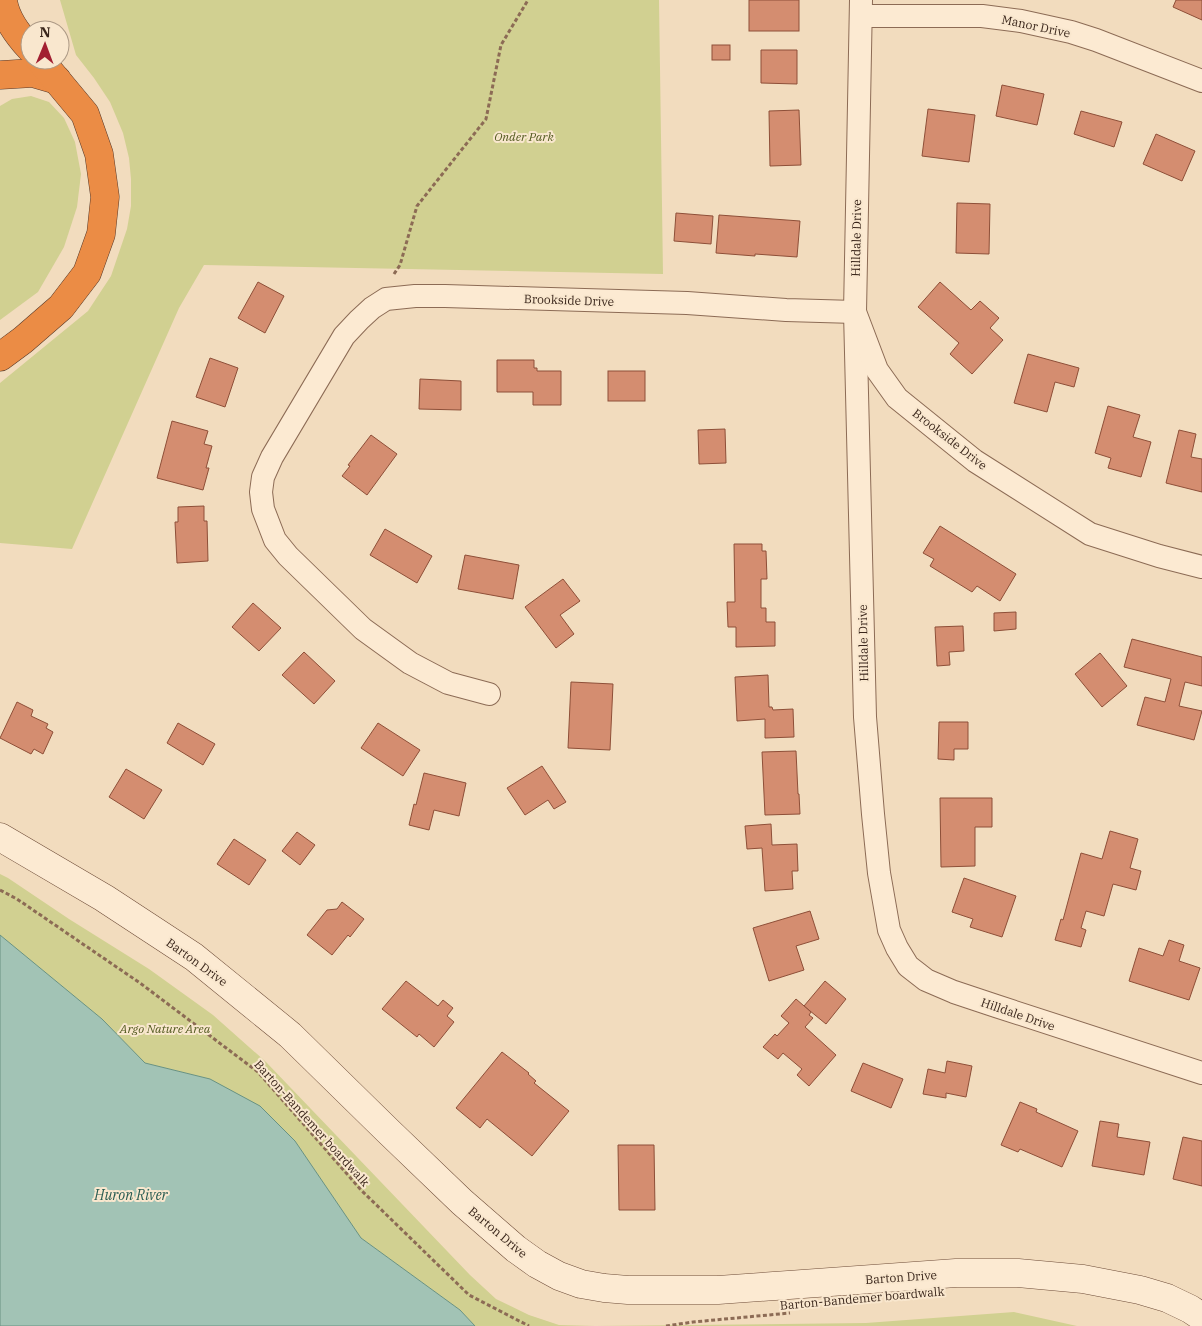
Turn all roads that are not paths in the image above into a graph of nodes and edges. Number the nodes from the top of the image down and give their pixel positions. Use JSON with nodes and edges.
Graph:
{"nodes":[{"id":1,"x":3,"y":0,"type":"edge"},
{"id":2,"x":861,"y":8,"type":"edge"},
{"id":3,"x":20,"y":36,"type":"edge"},
{"id":4,"x":49,"y":70,"type":"edge"},
{"id":5,"x":0,"y":74,"type":"edge"},
{"id":6,"x":1202,"y":81,"type":"edge"},
{"id":7,"x":855,"y":312,"type":"junction"},
{"id":8,"x":0,"y":358,"type":"edge"},
{"id":9,"x":1202,"y":567,"type":"edge"},
{"id":10,"x":489,"y":694,"type":"dead end"},
{"id":11,"x":0,"y":837,"type":"edge"},
{"id":12,"x":1202,"y":1073,"type":"edge"},
{"id":13,"x":1202,"y":1317,"type":"edge"}],
"edges":[{"from":1,"to":3,"type":"highway"},
{"from":2,"to":6,"type":"street","name":"Manor Drive"},
{"from":2,"to":7,"type":"street","name":"Hilldale Drive"},
{"from":4,"to":5,"type":"highway"},
{"from":4,"to":8,"type":"highway"},
{"from":7,"to":9,"type":"street","name":"Brookside Drive"},
{"from":7,"to":10,"type":"street","name":"Brookside Drive"},
{"from":7,"to":12,"type":"street","name":"Hilldale Drive"},
{"from":11,"to":13,"type":"main road","name":"Barton Drive"}]}
